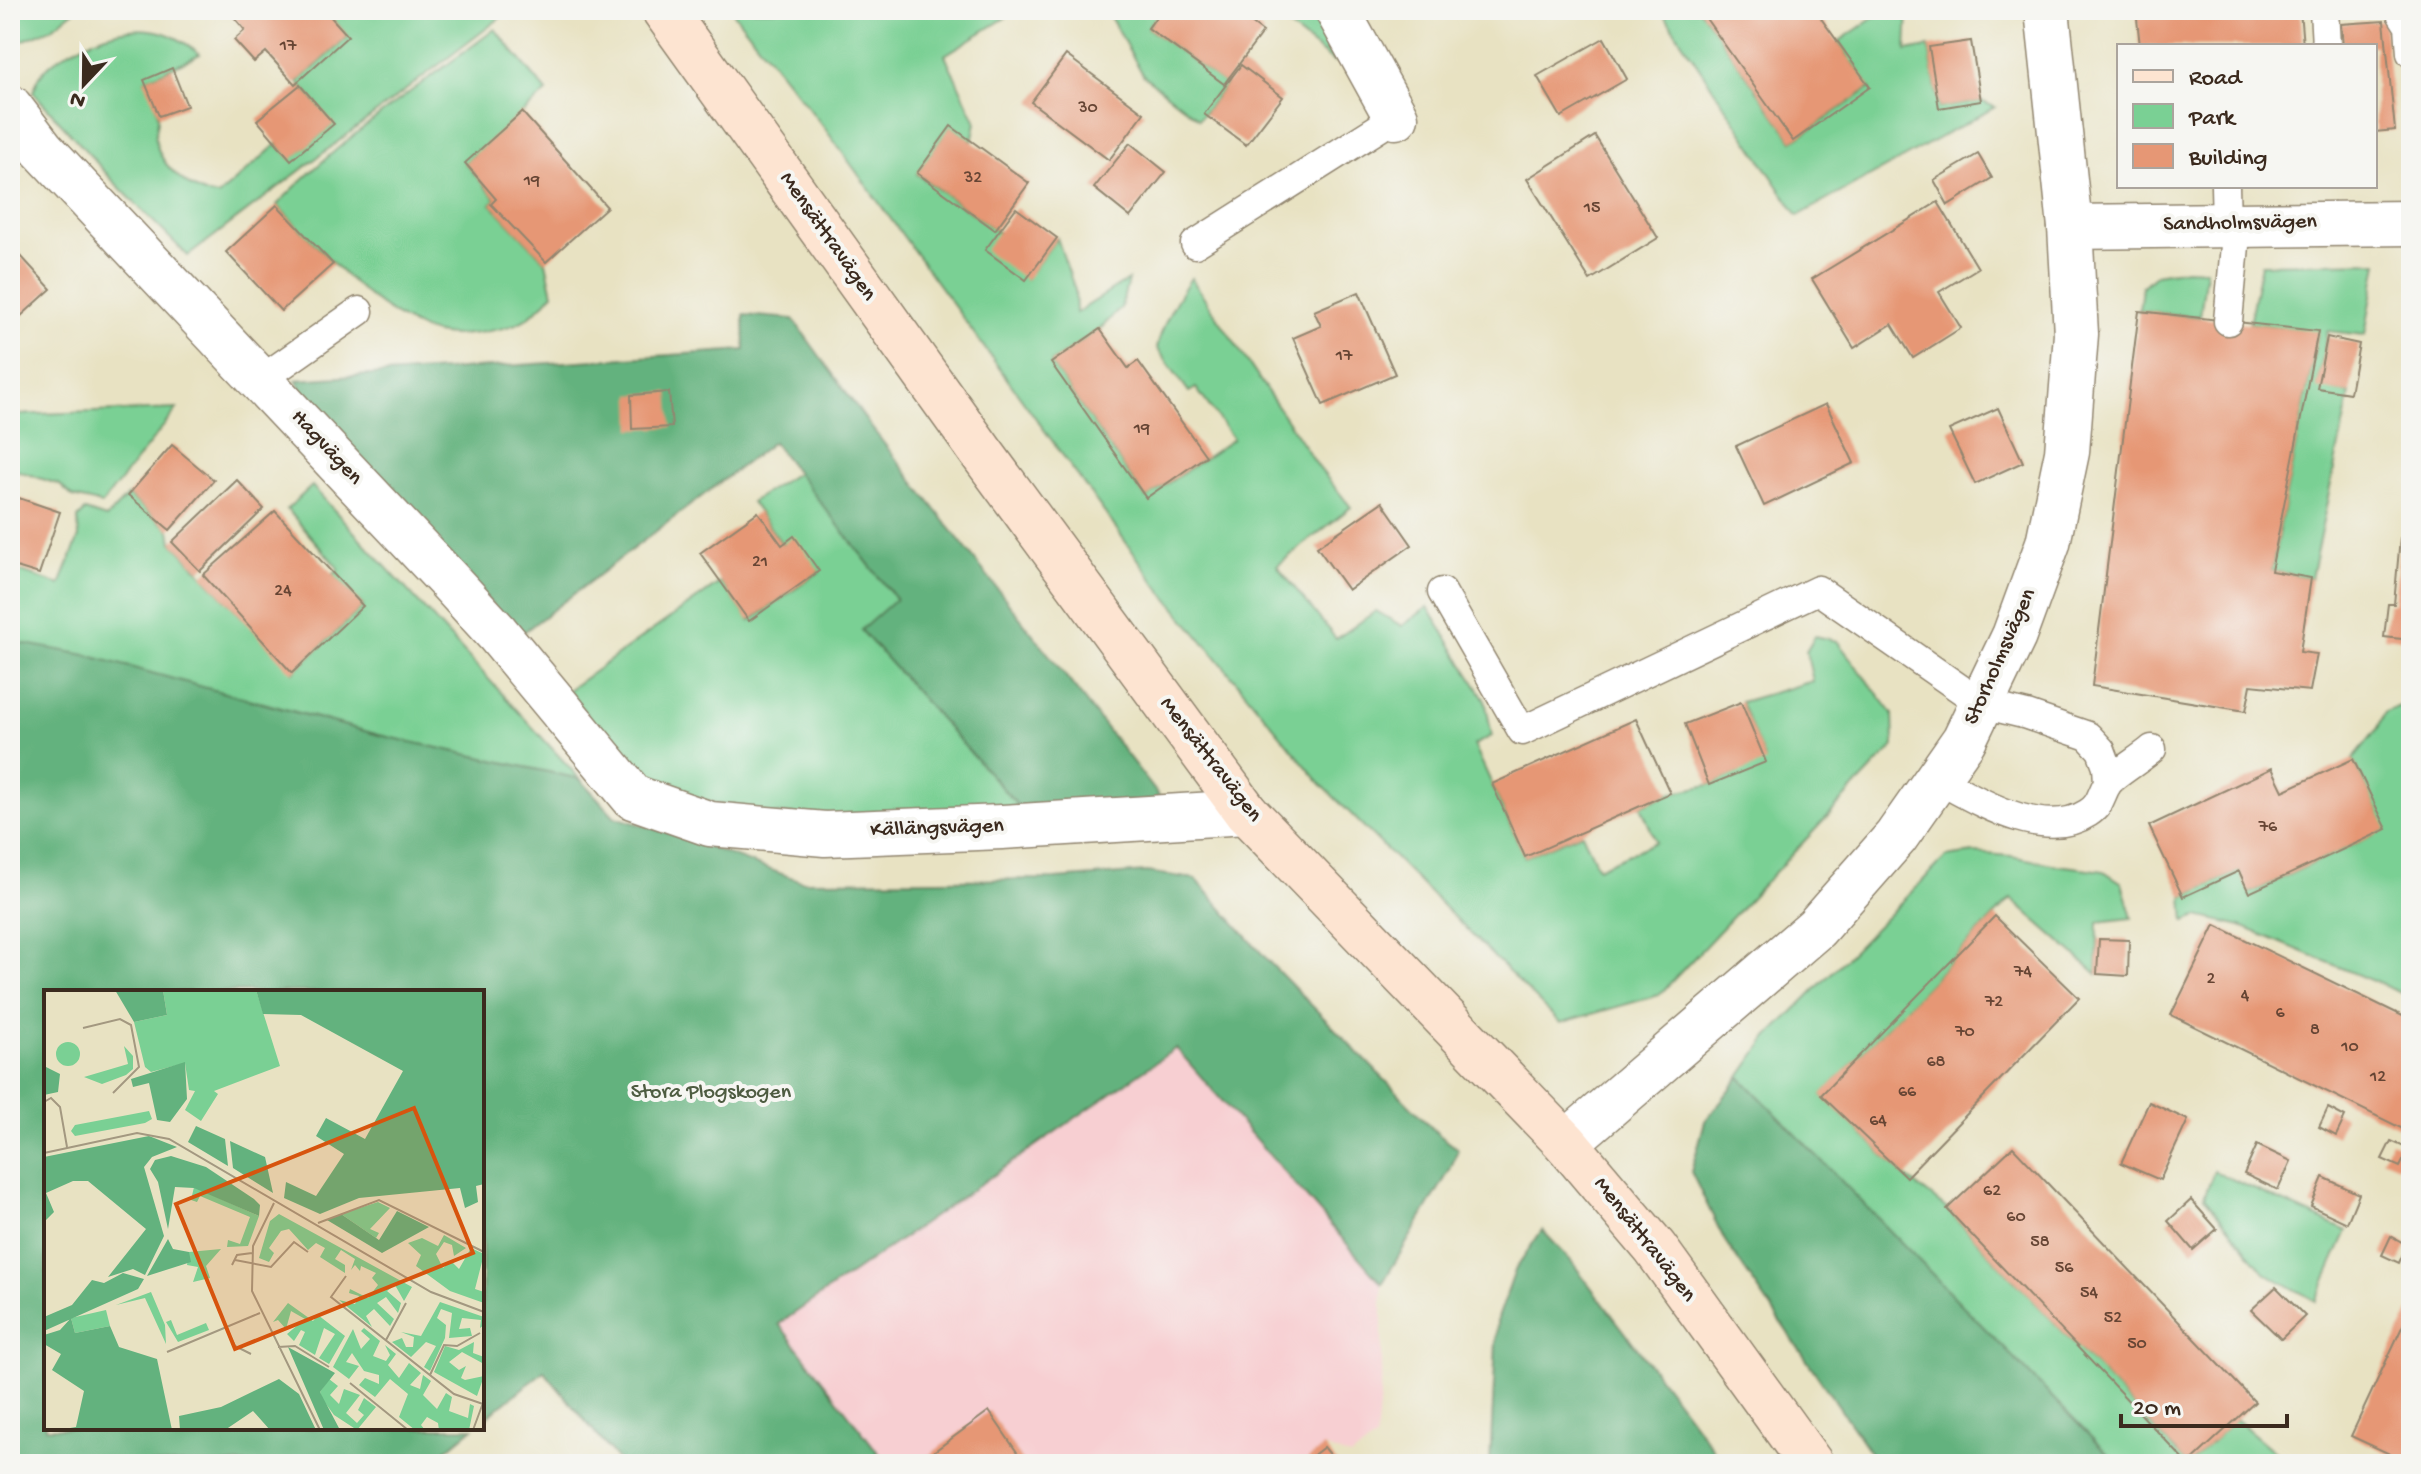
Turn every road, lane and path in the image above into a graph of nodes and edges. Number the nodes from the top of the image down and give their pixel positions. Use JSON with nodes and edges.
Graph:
{"nodes":[{"id":1,"x":664,"y":10,"type":"edge"},
{"id":2,"x":1337,"y":10,"type":"edge"},
{"id":3,"x":2047,"y":10,"type":"edge"},
{"id":4,"x":2324,"y":10,"type":"edge"},
{"id":5,"x":2399,"y":10,"type":"edge"},
{"id":6,"x":2326,"y":44,"type":"edge"},
{"id":7,"x":2411,"y":53,"type":"edge"},
{"id":8,"x":10,"y":107,"type":"edge"},
{"id":9,"x":1396,"y":117,"type":"joint"},
{"id":10,"x":2229,"y":212,"type":"edge"},
{"id":11,"x":2411,"y":223,"type":"edge"},
{"id":12,"x":2070,"y":227,"type":"junction"},
{"id":13,"x":1195,"y":244,"type":"dead end"},
{"id":14,"x":359,"y":311,"type":"dead end"},
{"id":15,"x":2228,"y":321,"type":"dead end"},
{"id":16,"x":262,"y":379,"type":"junction"},
{"id":17,"x":1442,"y":592,"type":"dead end"},
{"id":18,"x":1982,"y":704,"type":"junction"},
{"id":19,"x":2152,"y":749,"type":"dead end"},
{"id":20,"x":1937,"y":779,"type":"junction"},
{"id":21,"x":2108,"y":783,"type":"junction"},
{"id":22,"x":633,"y":797,"type":"joint"},
{"id":23,"x":1246,"y":812,"type":"junction"},
{"id":24,"x":1566,"y":1143,"type":"junction"},
{"id":25,"x":1811,"y":1464,"type":"edge"}],
"edges":[{"from":1,"to":23,"type":"street","name":"Mensättravägen"},
{"from":2,"to":9,"type":"street"},
{"from":3,"to":12,"type":"street","name":"Storholmsvägen"},
{"from":4,"to":6,"type":"lane"},
{"from":5,"to":7,"type":"lane"},
{"from":8,"to":16,"type":"street","name":"Hagvägen"},
{"from":9,"to":13,"type":"lane"},
{"from":10,"to":11,"type":"street","name":"Sandholmsvägen"},
{"from":10,"to":12,"type":"street","name":"Sandholmsvägen"},
{"from":10,"to":15,"type":"lane"},
{"from":12,"to":18,"type":"street","name":"Storholmsvägen"},
{"from":14,"to":16,"type":"lane"},
{"from":16,"to":22,"type":"street","name":"Hagvägen"},
{"from":17,"to":18,"type":"lane"},
{"from":18,"to":20,"type":"street","name":"Storholmsvägen"},
{"from":18,"to":21,"type":"lane"},
{"from":19,"to":21,"type":"lane"},
{"from":20,"to":21,"type":"lane"},
{"from":20,"to":24,"type":"street","name":"Storholmsvägen"},
{"from":22,"to":23,"type":"street","name":"Källängsvägen"},
{"from":23,"to":24,"type":"street","name":"Mensättravägen"},
{"from":24,"to":25,"type":"street","name":"Mensättravägen"}]}
